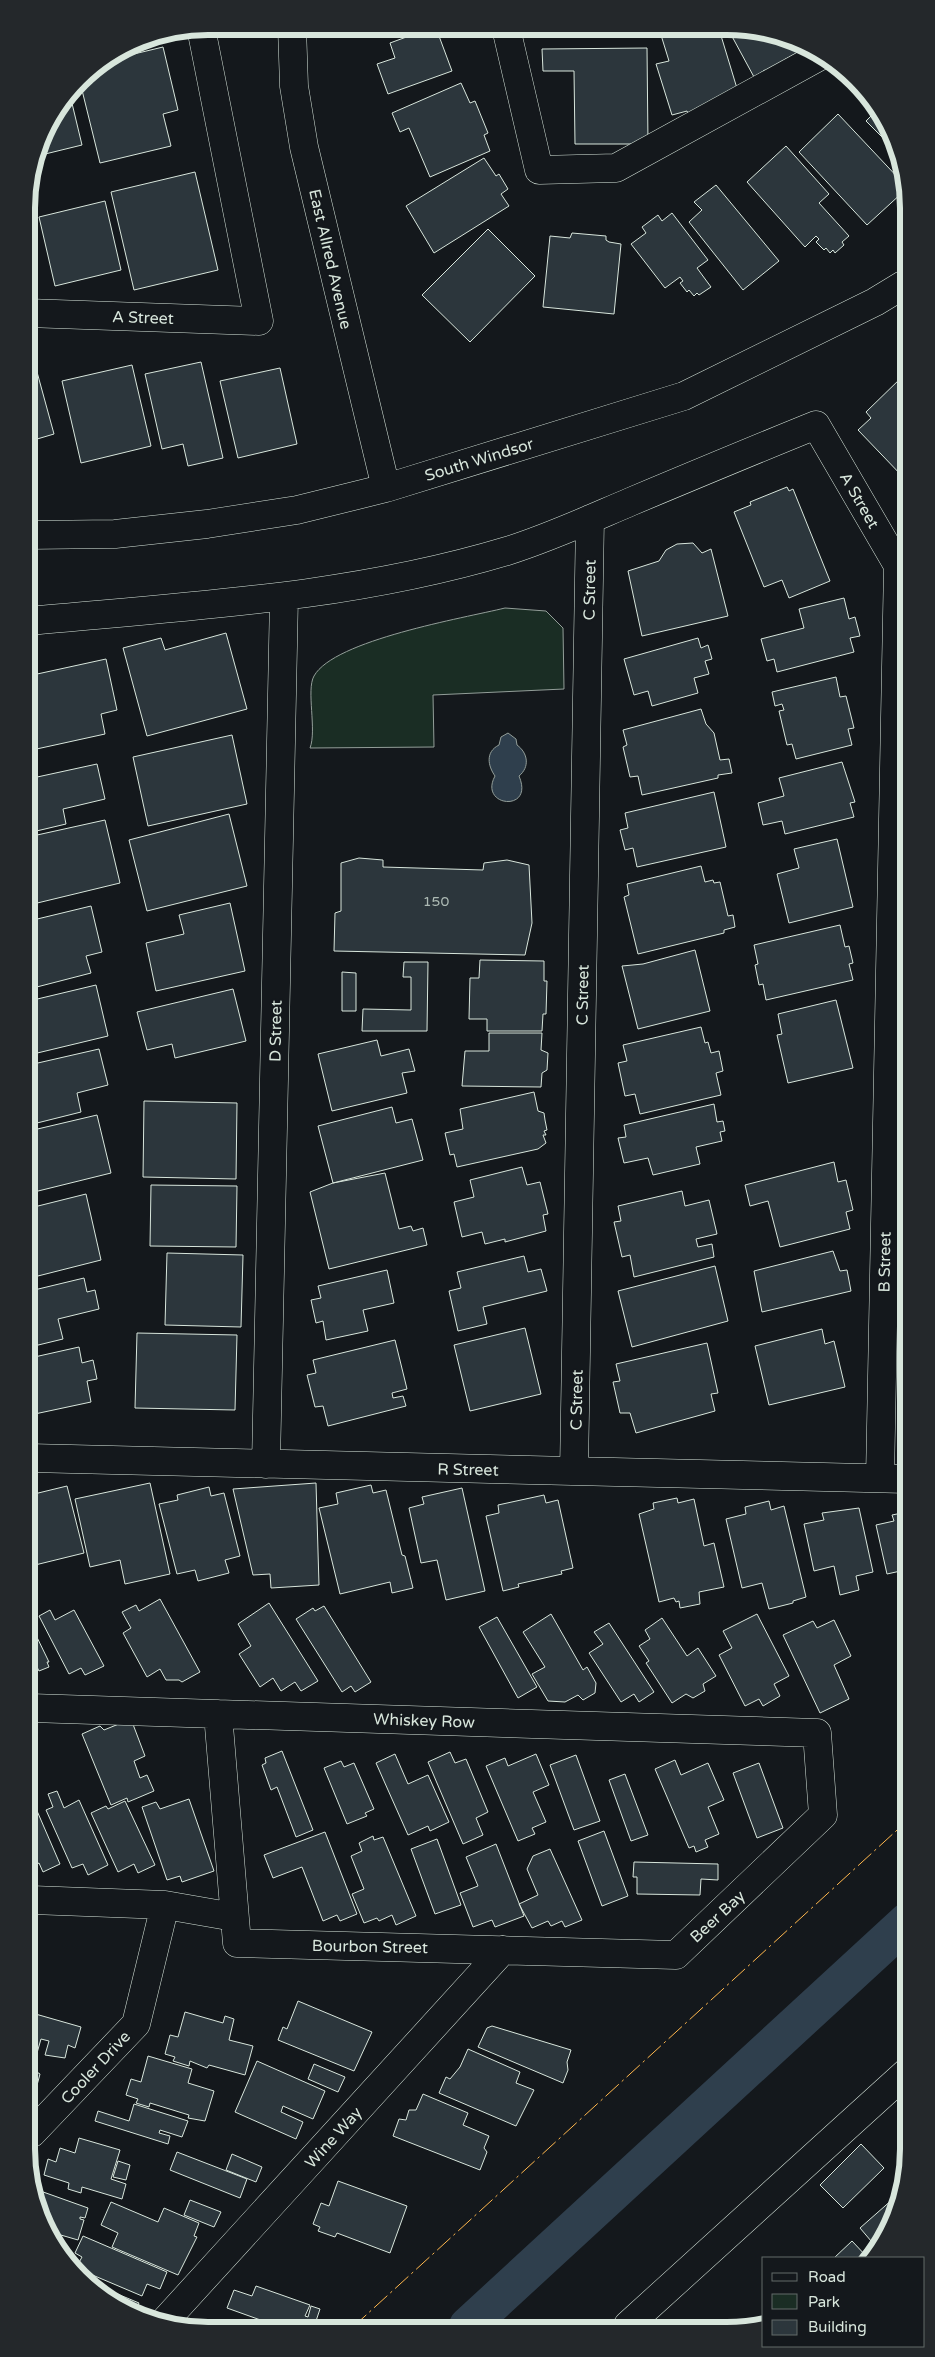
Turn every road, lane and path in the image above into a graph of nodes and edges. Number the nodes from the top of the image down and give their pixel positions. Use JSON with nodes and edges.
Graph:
{"nodes":[{"id":1,"x":202,"y":35,"type":"edge"},
{"id":2,"x":292,"y":35,"type":"edge"},
{"id":3,"x":508,"y":35,"type":"edge"},
{"id":4,"x":815,"y":59,"type":"edge"},
{"id":5,"x":900,"y":287,"type":"edge"},
{"id":6,"x":35,"y":313,"type":"edge"},
{"id":7,"x":386,"y":488,"type":"junction"},
{"id":8,"x":590,"y":519,"type":"junction"},
{"id":9,"x":35,"y":535,"type":"edge"},
{"id":10,"x":900,"y":569,"type":"edge"},
{"id":11,"x":284,"y":598,"type":"junction"},
{"id":12,"x":35,"y":620,"type":"edge"},
{"id":13,"x":900,"y":684,"type":"edge"},
{"id":14,"x":35,"y":1458,"type":"edge"},
{"id":15,"x":266,"y":1464,"type":"junction"},
{"id":16,"x":574,"y":1471,"type":"junction"},
{"id":17,"x":893,"y":1479,"type":"edge"},
{"id":18,"x":35,"y":1708,"type":"edge"},
{"id":19,"x":218,"y":1714,"type":"junction"},
{"id":20,"x":817,"y":1733,"type":"joint"},
{"id":21,"x":35,"y":1900,"type":"edge"},
{"id":22,"x":164,"y":1905,"type":"junction"},
{"id":23,"x":235,"y":1930,"type":"junction"},
{"id":24,"x":504,"y":1950,"type":"junction"},
{"id":25,"x":900,"y":2078,"type":"edge"},
{"id":26,"x":35,"y":2131,"type":"edge"},
{"id":27,"x":168,"y":2317,"type":"edge"},
{"id":28,"x":631,"y":2322,"type":"edge"}],
"edges":[{"from":1,"to":6,"type":"street","name":"A Street"},
{"from":2,"to":7,"type":"street","name":"East Allred Avenue"},
{"from":3,"to":4,"type":"street"},
{"from":5,"to":7,"type":"street","name":"South Windsor"},
{"from":7,"to":9,"type":"street","name":"South Windsor"},
{"from":8,"to":10,"type":"street","name":"A Street"},
{"from":8,"to":11,"type":"street"},
{"from":8,"to":16,"type":"street","name":"C Street"},
{"from":11,"to":12,"type":"street"},
{"from":11,"to":15,"type":"street","name":"D Street"},
{"from":13,"to":17,"type":"street","name":"B Street"},
{"from":14,"to":15,"type":"street","name":"R Street"},
{"from":15,"to":16,"type":"street","name":"R Street"},
{"from":16,"to":17,"type":"street","name":"R Street"},
{"from":18,"to":19,"type":"street","name":"Whiskey Row"},
{"from":19,"to":20,"type":"street","name":"Whiskey Row"},
{"from":19,"to":23,"type":"street"},
{"from":20,"to":24,"type":"street","name":"Beer Bay"},
{"from":21,"to":22,"type":"street","name":"Bourbon Street"},
{"from":22,"to":23,"type":"street","name":"Bourbon Street"},
{"from":22,"to":26,"type":"street","name":"Cooler Drive"},
{"from":23,"to":24,"type":"street","name":"Bourbon Street"},
{"from":24,"to":27,"type":"street","name":"Wine Way"},
{"from":25,"to":28,"type":"street"}]}
